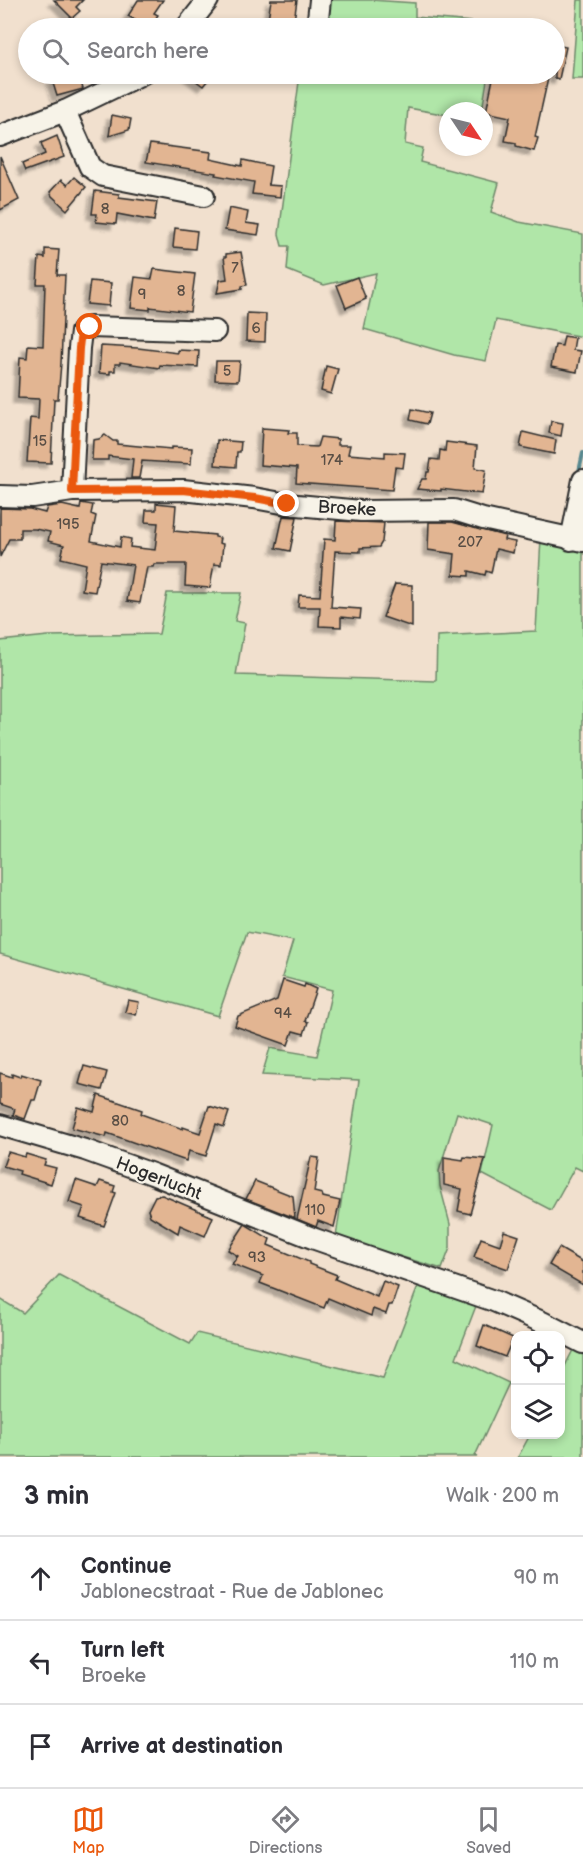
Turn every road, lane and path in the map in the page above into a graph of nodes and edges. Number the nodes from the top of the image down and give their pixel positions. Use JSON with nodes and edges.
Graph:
{"nodes":[{"id":1,"x":208,"y":0,"type":"edge"},
{"id":2,"x":320,"y":0,"type":"edge"},
{"id":3,"x":194,"y":18,"type":"edge"},
{"id":4,"x":318,"y":18,"type":"edge"},
{"id":5,"x":121,"y":84,"type":"edge"},
{"id":6,"x":65,"y":111,"type":"junction"},
{"id":7,"x":0,"y":136,"type":"edge"},
{"id":8,"x":204,"y":196,"type":"dead end"},
{"id":9,"x":215,"y":331,"type":"dead end"},
{"id":10,"x":583,"y":480,"type":"edge"},
{"id":11,"x":72,"y":491,"type":"junction"},
{"id":12,"x":0,"y":496,"type":"edge"},
{"id":13,"x":577,"y":541,"type":"edge"},
{"id":14,"x":0,"y":1125,"type":"edge"},
{"id":15,"x":583,"y":1343,"type":"edge"}],
"edges":[{"from":1,"to":3,"type":"street"},
{"from":2,"to":4,"type":"street"},
{"from":5,"to":6,"type":"street"},
{"from":6,"to":7,"type":"street"},
{"from":6,"to":8,"type":"street"},
{"from":9,"to":11,"type":"street"},
{"from":10,"to":13,"type":"street"},
{"from":11,"to":12,"type":"street","name":"Broeke"},
{"from":11,"to":13,"type":"street","name":"Broeke"},
{"from":14,"to":15,"type":"street","name":"Hogerlucht"}]}
